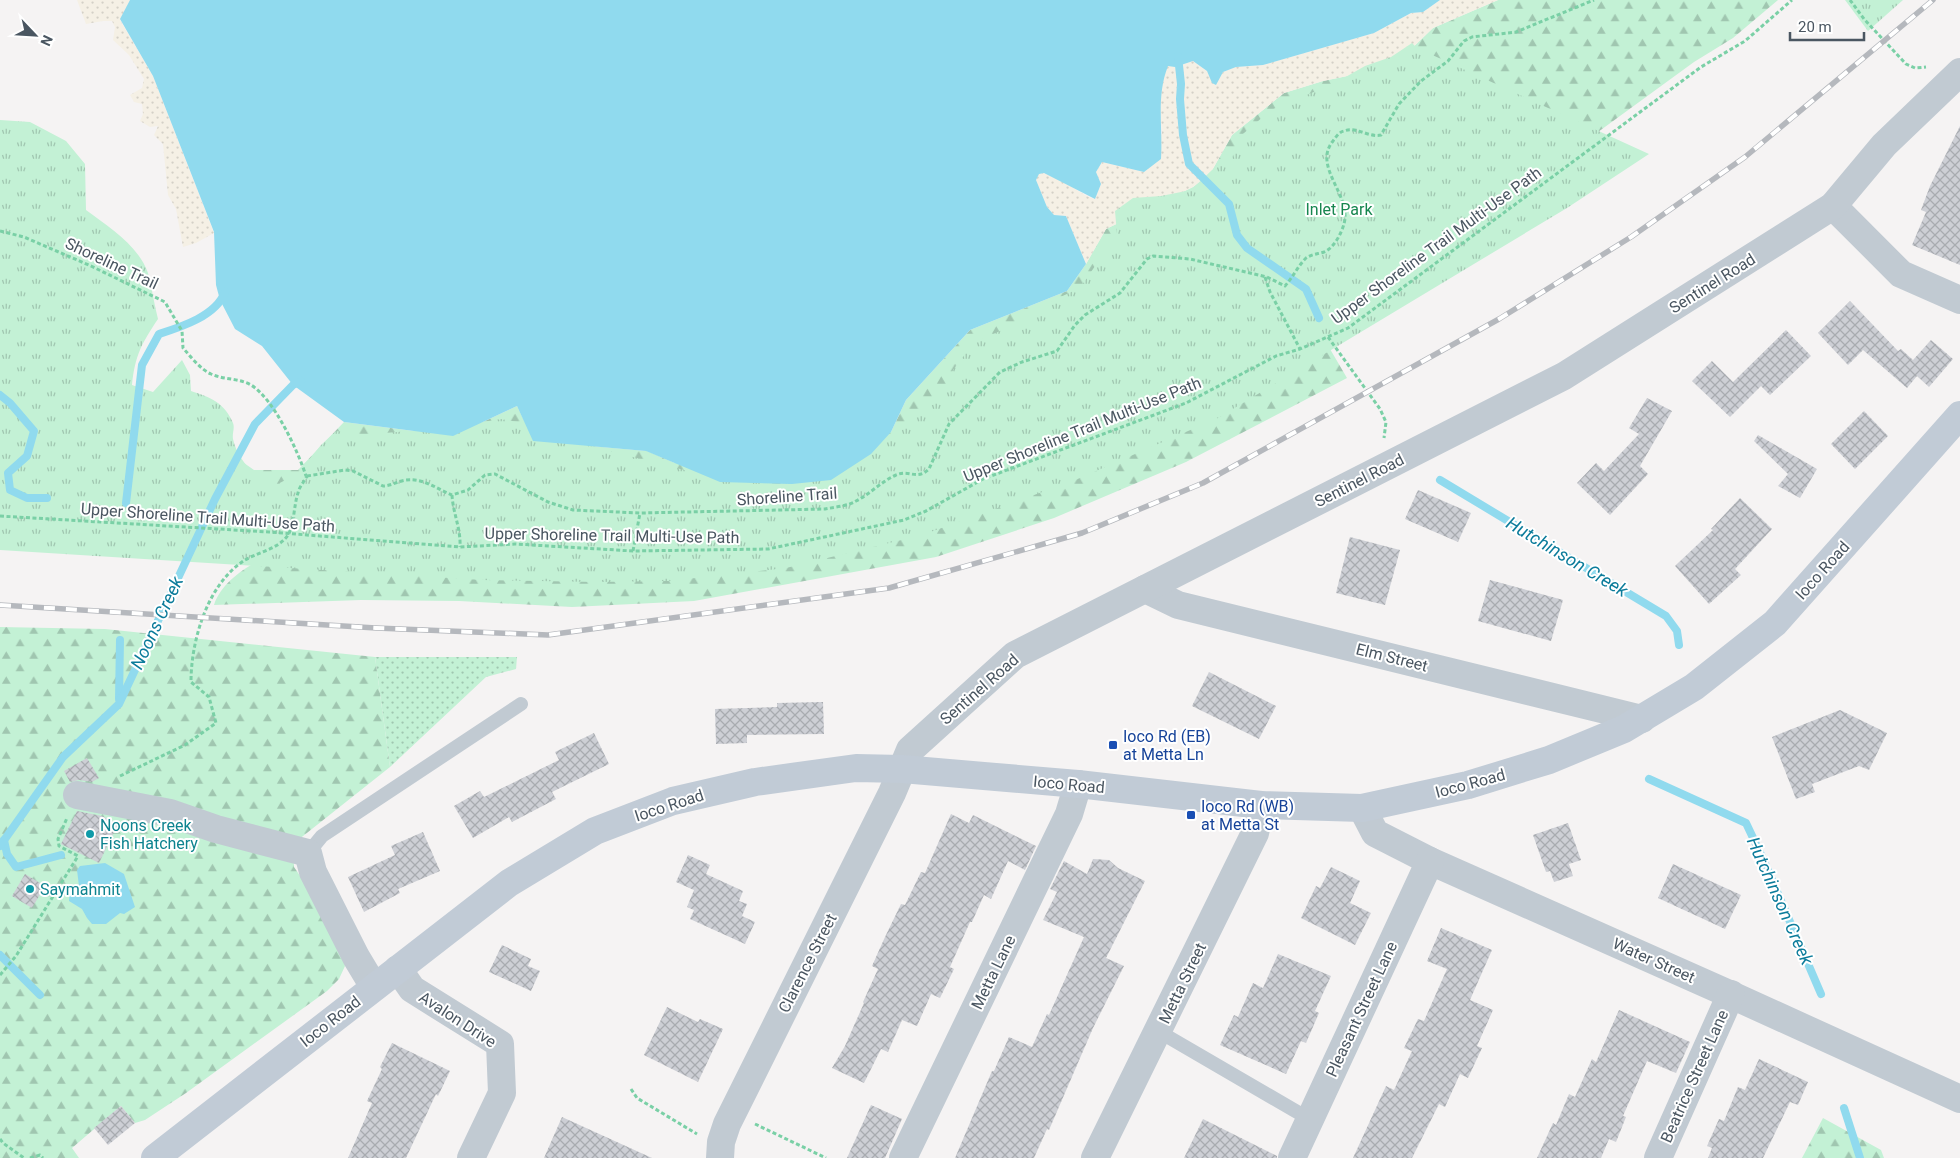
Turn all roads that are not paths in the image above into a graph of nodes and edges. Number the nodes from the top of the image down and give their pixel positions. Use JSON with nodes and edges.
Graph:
{"nodes":[{"id":1,"x":1957,"y":75,"type":"edge"},
{"id":2,"x":1833,"y":206,"type":"junction"},
{"id":3,"x":1960,"y":300,"type":"edge"},
{"id":4,"x":1960,"y":415,"type":"edge"},
{"id":5,"x":1145,"y":589,"type":"junction"},
{"id":6,"x":521,"y":704,"type":"dead end"},
{"id":7,"x":1642,"y":719,"type":"junction"},
{"id":8,"x":902,"y":770,"type":"junction"},
{"id":9,"x":1078,"y":784,"type":"junction"},
{"id":10,"x":77,"y":795,"type":"road end"},
{"id":11,"x":1261,"y":805,"type":"junction"},
{"id":12,"x":1362,"y":808,"type":"junction"},
{"id":13,"x":308,"y":853,"type":"junction"},
{"id":14,"x":1430,"y":861,"type":"junction"},
{"id":15,"x":398,"y":969,"type":"junction"},
{"id":16,"x":374,"y":987,"type":"junction"},
{"id":17,"x":1731,"y":994,"type":"junction"},
{"id":18,"x":1158,"y":1032,"type":"junction"},
{"id":19,"x":1960,"y":1100,"type":"edge"},
{"id":20,"x":1311,"y":1120,"type":"junction"},
{"id":21,"x":720,"y":1150,"type":"edge"},
{"id":22,"x":155,"y":1158,"type":"edge"},
{"id":23,"x":471,"y":1158,"type":"edge"},
{"id":24,"x":903,"y":1158,"type":"edge"},
{"id":25,"x":1094,"y":1158,"type":"edge"},
{"id":26,"x":1292,"y":1158,"type":"edge"},
{"id":27,"x":1658,"y":1158,"type":"edge"}],
"edges":[{"from":1,"to":2,"type":"street","name":"Sentinel Road"},
{"from":2,"to":3,"type":"street"},
{"from":2,"to":5,"type":"street","name":"Sentinel Road"},
{"from":4,"to":7,"type":"main road","name":"Ioco Road"},
{"from":5,"to":7,"type":"street","name":"Elm Street"},
{"from":5,"to":8,"type":"street","name":"Sentinel Road"},
{"from":6,"to":13,"type":"lane"},
{"from":7,"to":12,"type":"main road","name":"Ioco Road"},
{"from":8,"to":9,"type":"main road","name":"Ioco Road"},
{"from":8,"to":15,"type":"main road","name":"Ioco Road"},
{"from":8,"to":21,"type":"street","name":"Clarence Street"},
{"from":9,"to":11,"type":"main road","name":"Ioco Road"},
{"from":9,"to":24,"type":"street","name":"Metta Lane"},
{"from":10,"to":13,"type":"street"},
{"from":11,"to":12,"type":"main road","name":"Ioco Road"},
{"from":11,"to":18,"type":"street","name":"Metta Street"},
{"from":12,"to":14,"type":"street","name":"Water Street"},
{"from":13,"to":16,"type":"street"},
{"from":14,"to":17,"type":"street","name":"Water Street"},
{"from":14,"to":20,"type":"street","name":"Pleasant Street Lane"},
{"from":15,"to":16,"type":"main road","name":"Ioco Road"},
{"from":15,"to":23,"type":"street","name":"Avalon Drive"},
{"from":16,"to":22,"type":"main road","name":"Ioco Road"},
{"from":17,"to":19,"type":"street","name":"Water Street"},
{"from":17,"to":27,"type":"street","name":"Beatrice Street Lane"},
{"from":18,"to":20,"type":"lane"},
{"from":18,"to":25,"type":"street","name":"Metta Street"},
{"from":20,"to":26,"type":"street","name":"Pleasant Street Lane"}]}
